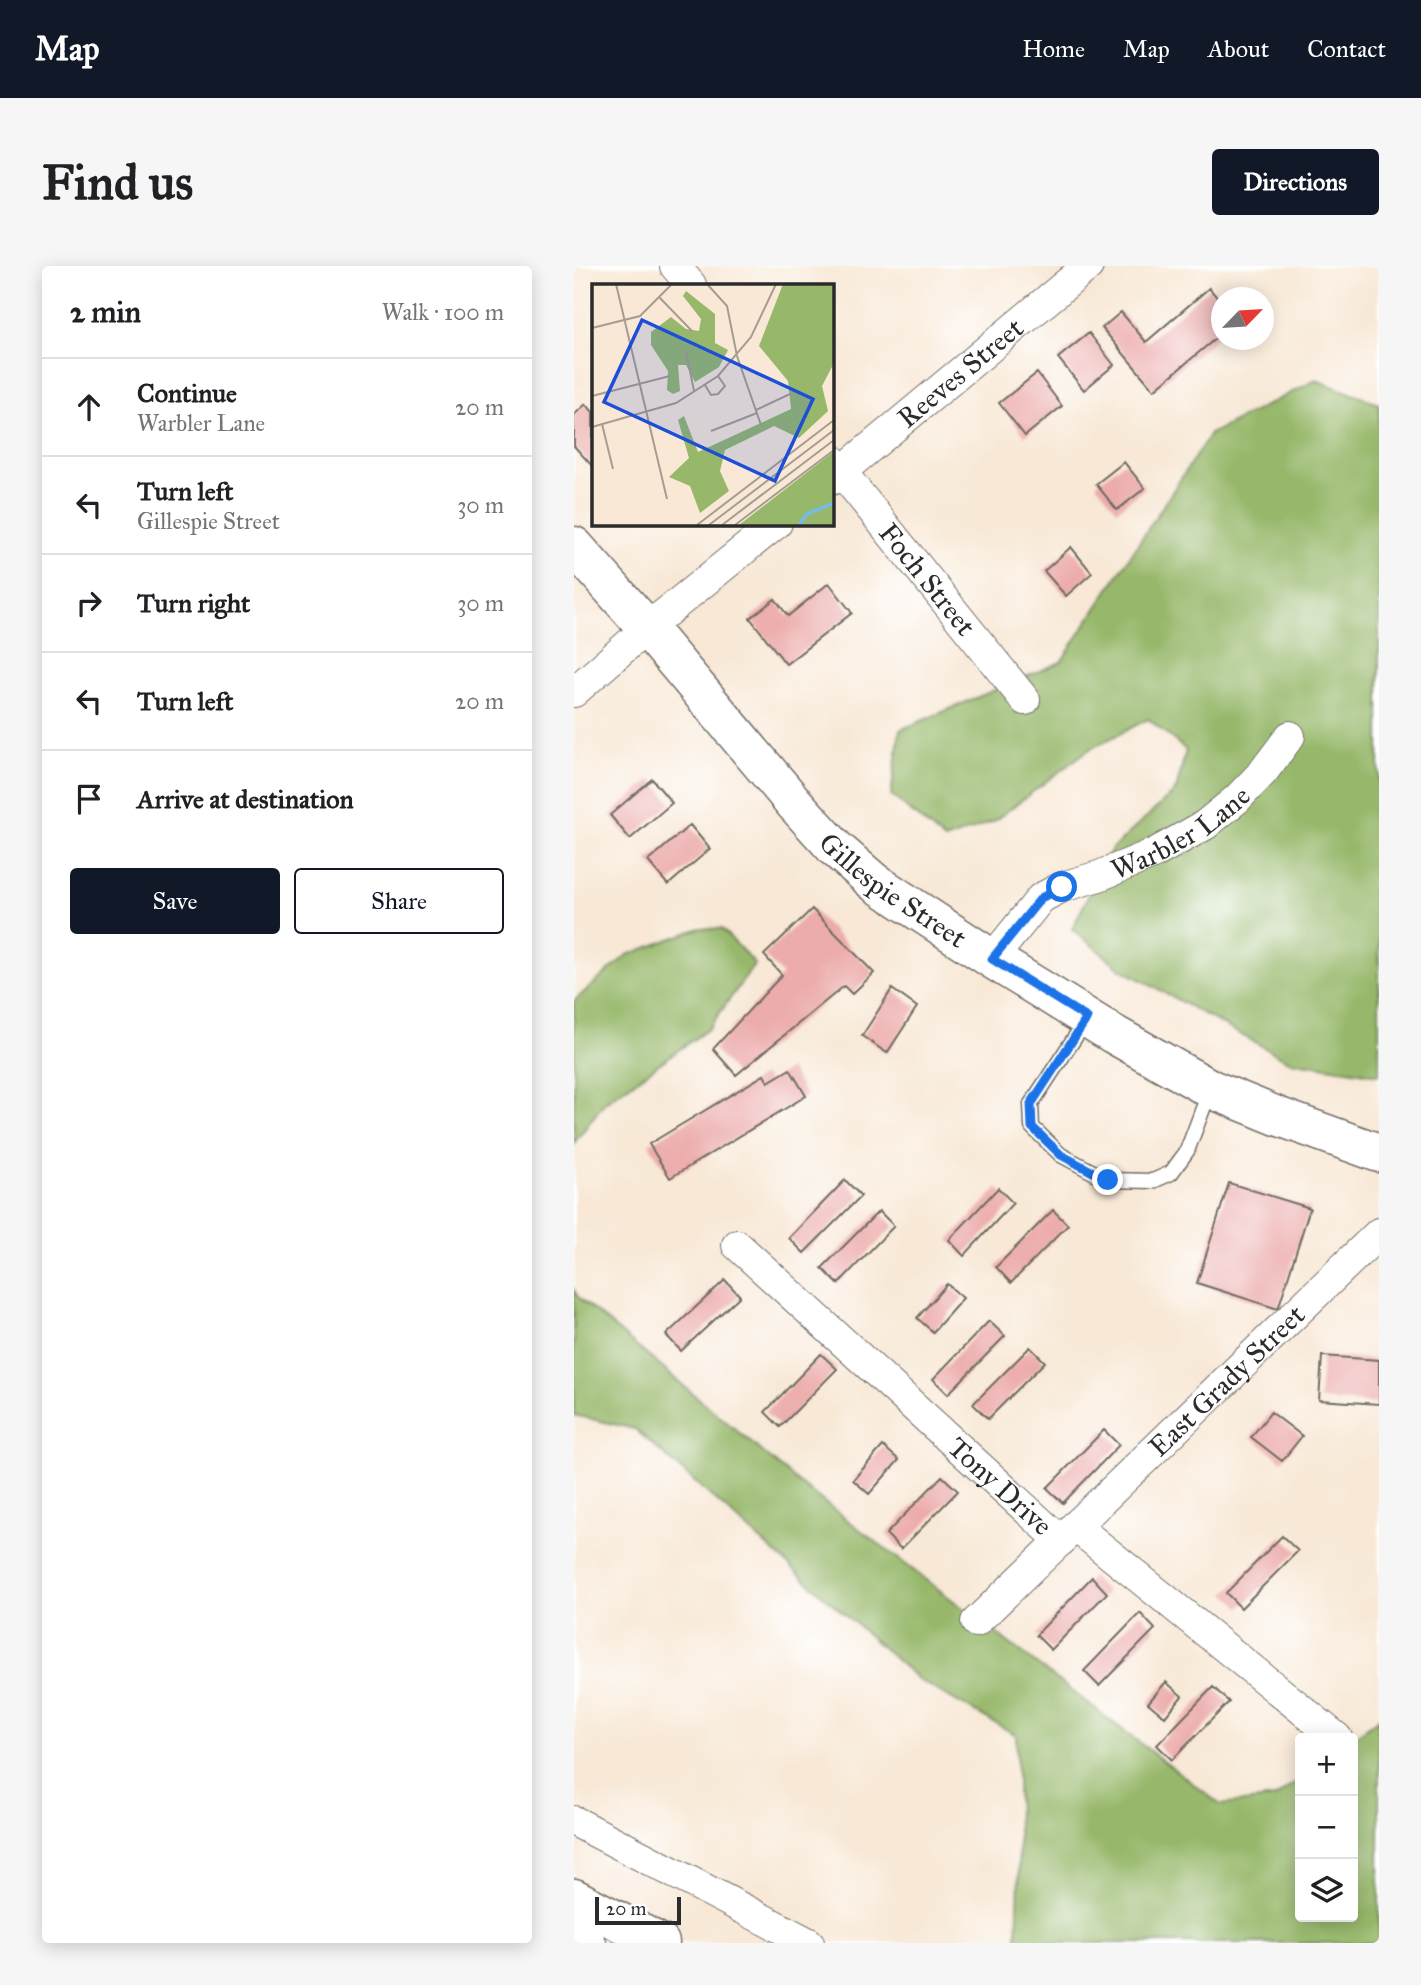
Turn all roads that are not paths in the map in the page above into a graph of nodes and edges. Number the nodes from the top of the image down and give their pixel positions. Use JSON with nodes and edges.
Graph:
{"nodes":[{"id":1,"x":675,"y":266,"type":"edge"},
{"id":2,"x":1088,"y":266,"type":"edge"},
{"id":3,"x":690,"y":284,"type":"edge"},
{"id":4,"x":835,"y":470,"type":"edge"},
{"id":5,"x":775,"y":525,"type":"edge"},
{"id":6,"x":574,"y":547,"type":"edge"},
{"id":7,"x":647,"y":628,"type":"junction"},
{"id":8,"x":574,"y":692,"type":"edge"},
{"id":9,"x":1026,"y":700,"type":"dead end"},
{"id":10,"x":1290,"y":736,"type":"dead end"},
{"id":11,"x":992,"y":959,"type":"junction"},
{"id":12,"x":1087,"y":1018,"type":"junction"},
{"id":13,"x":1211,"y":1089,"type":"junction"},
{"id":14,"x":1379,"y":1153,"type":"edge"},
{"id":15,"x":1379,"y":1233,"type":"edge"},
{"id":16,"x":737,"y":1245,"type":"dead end"},
{"id":17,"x":1068,"y":1534,"type":"junction"},
{"id":18,"x":976,"y":1622,"type":"dead end"},
{"id":19,"x":1330,"y":1733,"type":"edge"},
{"id":20,"x":574,"y":1821,"type":"edge"},
{"id":21,"x":574,"y":1898,"type":"edge"},
{"id":22,"x":574,"y":1934,"type":"edge"},
{"id":23,"x":769,"y":1934,"type":"edge"},
{"id":24,"x":591,"y":1943,"type":"edge"},
{"id":25,"x":660,"y":1943,"type":"edge"},
{"id":26,"x":809,"y":1943,"type":"edge"}],
"edges":[{"from":1,"to":3,"type":"street"},
{"from":2,"to":4,"type":"street","name":"Reeves Street"},
{"from":4,"to":9,"type":"street","name":"Foch Street"},
{"from":5,"to":7,"type":"street"},
{"from":6,"to":7,"type":"main road","name":"Gillespie Street"},
{"from":7,"to":8,"type":"street"},
{"from":7,"to":11,"type":"main road","name":"Gillespie Street"},
{"from":10,"to":11,"type":"street","name":"Warbler Lane"},
{"from":11,"to":12,"type":"main road","name":"Gillespie Street"},
{"from":12,"to":13,"type":"main road","name":"Gillespie Street"},
{"from":12,"to":13,"type":"lane"},
{"from":13,"to":14,"type":"main road","name":"Gillespie Street"},
{"from":15,"to":17,"type":"street","name":"East Grady Street"},
{"from":16,"to":17,"type":"street","name":"Tony Drive"},
{"from":17,"to":18,"type":"street","name":"East Grady Street"},
{"from":17,"to":19,"type":"street","name":"Tony Drive"},
{"from":20,"to":23,"type":"street"},
{"from":21,"to":25,"type":"main road"},
{"from":22,"to":24,"type":"street"},
{"from":23,"to":26,"type":"street"}]}
